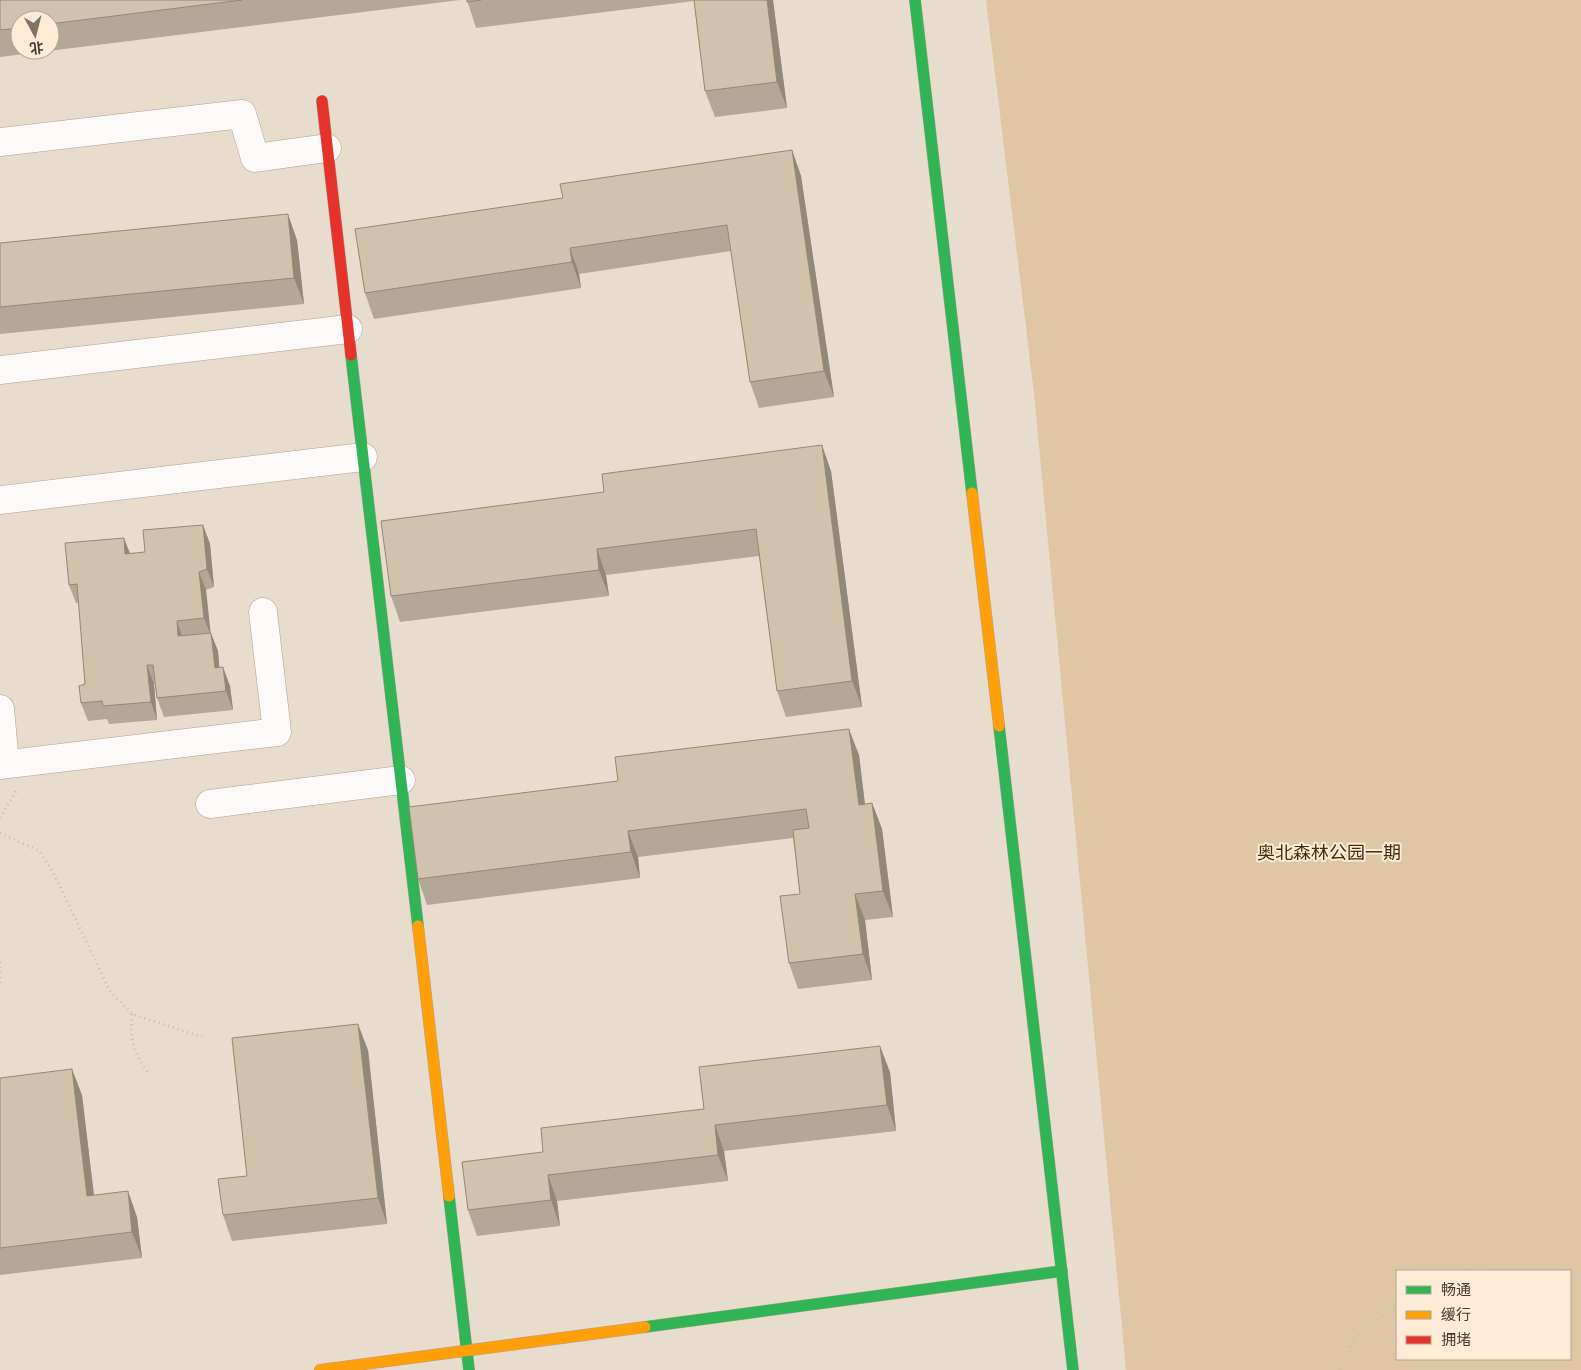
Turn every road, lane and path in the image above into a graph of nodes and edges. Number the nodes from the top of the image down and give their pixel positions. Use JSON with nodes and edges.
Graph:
{"nodes":[{"id":1,"x":915,"y":0,"type":"edge"},
{"id":2,"x":322,"y":101,"type":"dead end"},
{"id":3,"x":0,"y":142,"type":"edge"},
{"id":4,"x":327,"y":148,"type":"junction"},
{"id":5,"x":348,"y":329,"type":"junction"},
{"id":6,"x":0,"y":370,"type":"edge"},
{"id":7,"x":363,"y":457,"type":"junction"},
{"id":8,"x":0,"y":500,"type":"edge"},
{"id":9,"x":263,"y":612,"type":"dead end"},
{"id":10,"x":0,"y":710,"type":"edge"},
{"id":11,"x":2,"y":764,"type":"edge"},
{"id":12,"x":401,"y":780,"type":"junction"},
{"id":13,"x":210,"y":804,"type":"dead end"},
{"id":14,"x":0,"y":833,"type":"edge"},
{"id":15,"x":0,"y":962,"type":"edge"},
{"id":16,"x":0,"y":987,"type":"edge"},
{"id":17,"x":132,"y":1014,"type":"junction"},
{"id":18,"x":202,"y":1037,"type":"dead end"},
{"id":19,"x":148,"y":1072,"type":"dead end"},
{"id":20,"x":1469,"y":1270,"type":"edge"},
{"id":21,"x":1532,"y":1270,"type":"edge"},
{"id":22,"x":1062,"y":1271,"type":"junction"},
{"id":23,"x":1396,"y":1306,"type":"edge"},
{"id":24,"x":467,"y":1350,"type":"junction"},
{"id":25,"x":320,"y":1370,"type":"edge"},
{"id":26,"x":469,"y":1370,"type":"edge"},
{"id":27,"x":1073,"y":1370,"type":"edge"},
{"id":28,"x":1340,"y":1370,"type":"edge"}],
"edges":[{"from":1,"to":22,"type":"street"},
{"from":2,"to":4,"type":"street"},
{"from":3,"to":4,"type":"street"},
{"from":4,"to":5,"type":"street"},
{"from":5,"to":6,"type":"street"},
{"from":5,"to":7,"type":"street"},
{"from":7,"to":8,"type":"street"},
{"from":7,"to":12,"type":"street"},
{"from":9,"to":11,"type":"street"},
{"from":10,"to":11,"type":"street"},
{"from":12,"to":13,"type":"street"},
{"from":12,"to":24,"type":"street"},
{"from":14,"to":17,"type":"path"},
{"from":15,"to":16,"type":"path"},
{"from":17,"to":18,"type":"path"},
{"from":17,"to":19,"type":"path"},
{"from":20,"to":21,"type":"path"},
{"from":22,"to":24,"type":"street"},
{"from":22,"to":27,"type":"street"},
{"from":23,"to":28,"type":"path"},
{"from":24,"to":25,"type":"street"},
{"from":24,"to":26,"type":"street"}]}
